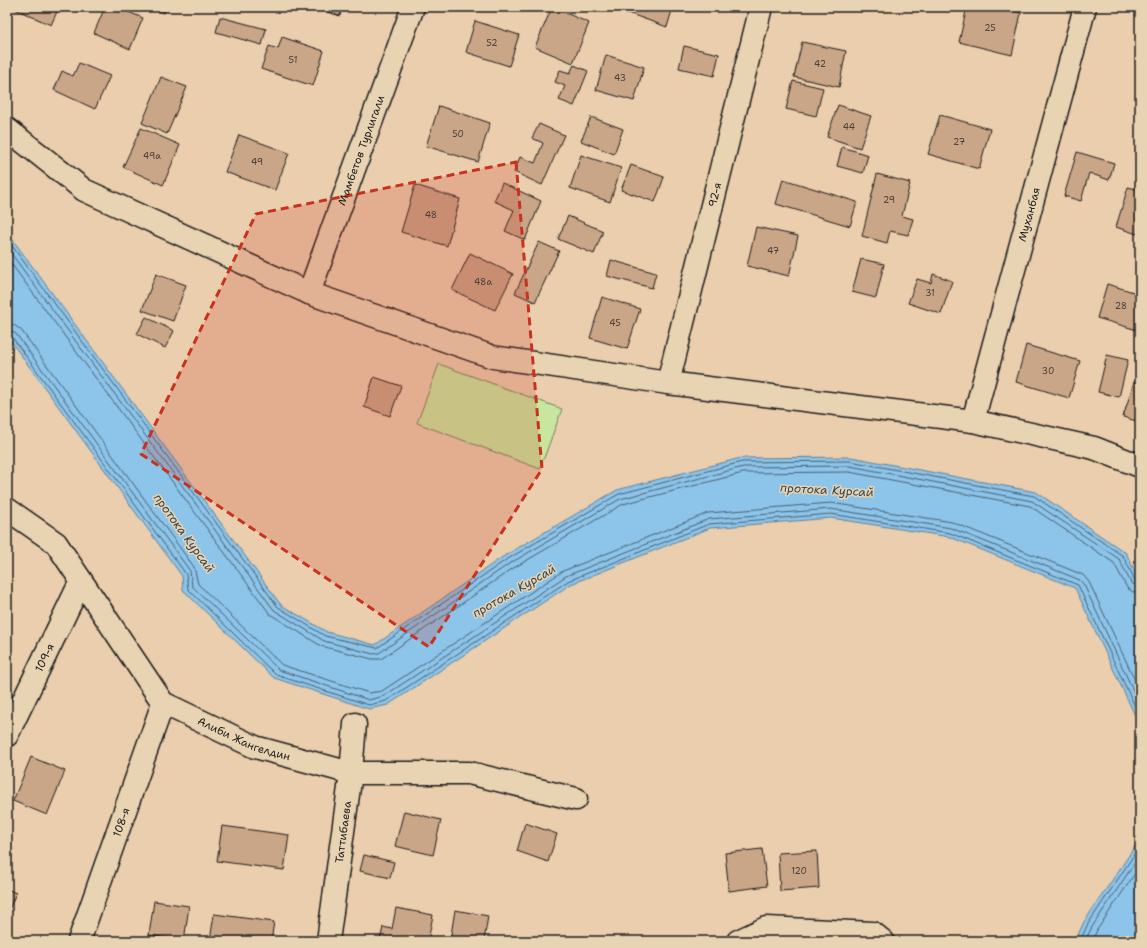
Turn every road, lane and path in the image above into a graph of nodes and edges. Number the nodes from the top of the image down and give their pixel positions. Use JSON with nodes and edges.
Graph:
{"nodes":[{"id":1,"x":412,"y":7,"type":"edge"},
{"id":2,"x":761,"y":7,"type":"edge"},
{"id":3,"x":1085,"y":7,"type":"edge"},
{"id":4,"x":7,"y":129,"type":"edge"},
{"id":5,"x":309,"y":293,"type":"junction"},
{"id":6,"x":668,"y":383,"type":"junction"},
{"id":7,"x":973,"y":421,"type":"junction"},
{"id":8,"x":1140,"y":466,"type":"edge"},
{"id":9,"x":7,"y":509,"type":"edge"},
{"id":10,"x":81,"y":581,"type":"junction"},
{"id":11,"x":163,"y":703,"type":"junction"},
{"id":12,"x":355,"y":724,"type":"dead end"},
{"id":13,"x":7,"y":735,"type":"edge"},
{"id":14,"x":351,"y":773,"type":"junction"},
{"id":15,"x":576,"y":799,"type":"dead end"},
{"id":16,"x":80,"y":941,"type":"edge"},
{"id":17,"x":328,"y":941,"type":"edge"},
{"id":18,"x":738,"y":941,"type":"edge"},
{"id":19,"x":883,"y":941,"type":"edge"}],
"edges":[{"from":1,"to":5,"type":"street","name":"Мамбетов Турлигали"},
{"from":2,"to":6,"type":"street","name":"92-я"},
{"from":3,"to":7,"type":"street","name":"Муханбая"},
{"from":4,"to":5,"type":"street"},
{"from":5,"to":6,"type":"street"},
{"from":6,"to":7,"type":"street"},
{"from":7,"to":8,"type":"street"},
{"from":9,"to":10,"type":"street"},
{"from":10,"to":11,"type":"street"},
{"from":10,"to":13,"type":"street","name":"109-я"},
{"from":11,"to":14,"type":"street","name":"Алиби Жангелдин"},
{"from":11,"to":16,"type":"street","name":"108-я"},
{"from":12,"to":14,"type":"street","name":"Таттибаева"},
{"from":14,"to":15,"type":"street","name":"Алиби Жангелдин"},
{"from":14,"to":17,"type":"street","name":"Таттибаева"},
{"from":18,"to":19,"type":"street"}]}
